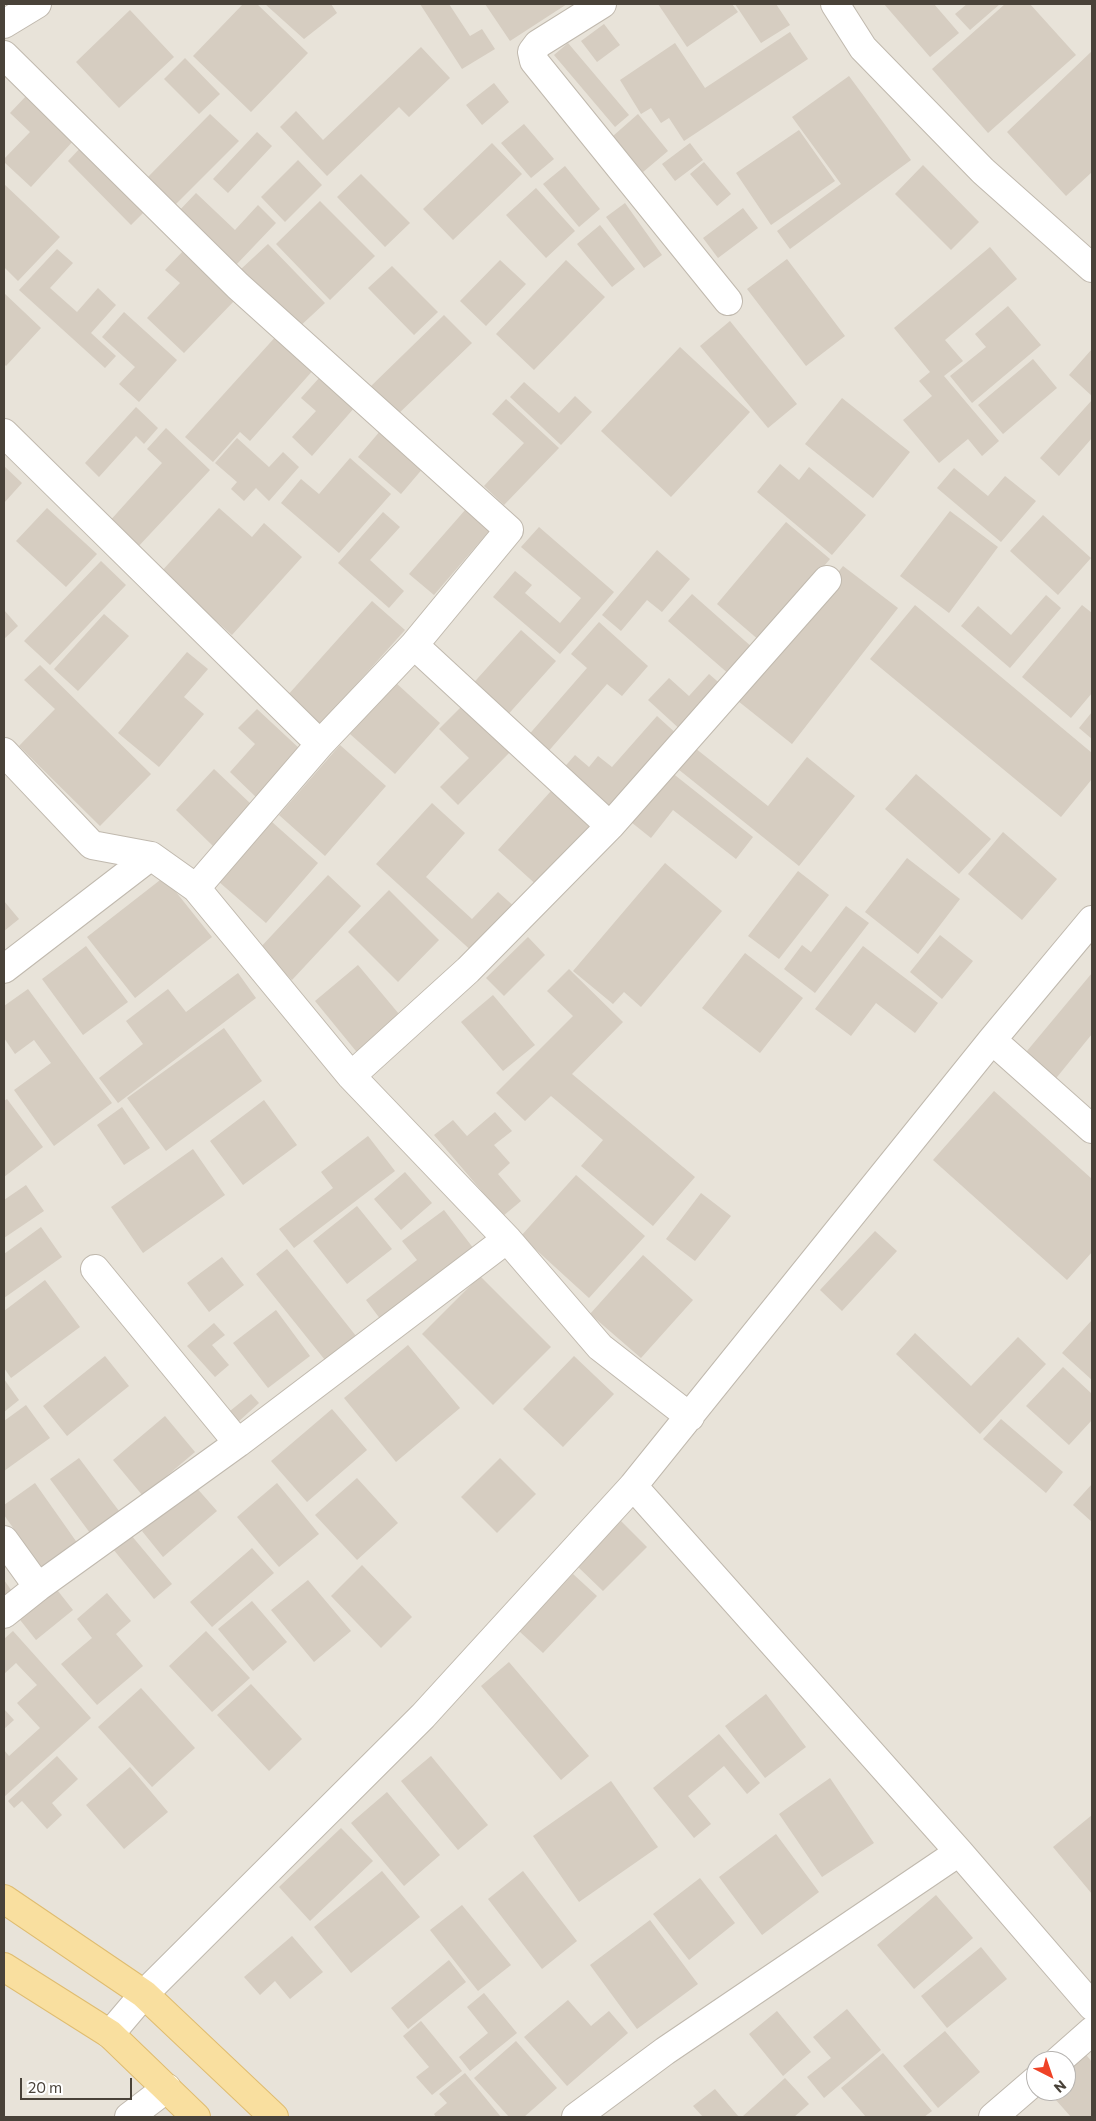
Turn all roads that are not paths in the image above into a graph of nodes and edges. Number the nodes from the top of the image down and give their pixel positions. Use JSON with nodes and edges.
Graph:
{"nodes":[{"id":1,"x":37,"y":4,"type":"edge"},
{"id":2,"x":602,"y":4,"type":"edge"},
{"id":3,"x":835,"y":4,"type":"edge"},
{"id":4,"x":4,"y":24,"type":"edge"},
{"id":5,"x":4,"y":55,"type":"edge"},
{"id":6,"x":1092,"y":268,"type":"edge"},
{"id":7,"x":728,"y":301,"type":"dead end"},
{"id":8,"x":4,"y":433,"type":"edge"},
{"id":9,"x":827,"y":580,"type":"dead end"},
{"id":10,"x":414,"y":645,"type":"junction"},
{"id":11,"x":320,"y":744,"type":"junction"},
{"id":12,"x":4,"y":752,"type":"edge"},
{"id":13,"x":610,"y":826,"type":"junction"},
{"id":14,"x":151,"y":856,"type":"junction"},
{"id":15,"x":196,"y":888,"type":"junction"},
{"id":16,"x":1092,"y":920,"type":"edge"},
{"id":17,"x":4,"y":969,"type":"edge"},
{"id":18,"x":992,"y":1040,"type":"junction"},
{"id":19,"x":351,"y":1076,"type":"junction"},
{"id":20,"x":1092,"y":1129,"type":"edge"},
{"id":21,"x":507,"y":1239,"type":"junction"},
{"id":22,"x":95,"y":1270,"type":"dead end"},
{"id":23,"x":690,"y":1417,"type":"junction"},
{"id":24,"x":238,"y":1443,"type":"junction"},
{"id":25,"x":633,"y":1486,"type":"junction"},
{"id":26,"x":4,"y":1540,"type":"edge"},
{"id":27,"x":38,"y":1587,"type":"junction"},
{"id":28,"x":4,"y":1614,"type":"edge"},
{"id":29,"x":959,"y":1852,"type":"junction"},
{"id":30,"x":4,"y":1899,"type":"edge"},
{"id":31,"x":4,"y":1967,"type":"edge"},
{"id":32,"x":144,"y":1994,"type":"junction"},
{"id":33,"x":1092,"y":2006,"type":"edge"},
{"id":34,"x":1092,"y":2031,"type":"edge"},
{"id":35,"x":110,"y":2034,"type":"junction"},
{"id":36,"x":1069,"y":2051,"type":"edge"},
{"id":37,"x":167,"y":2088,"type":"junction"},
{"id":38,"x":1026,"y":2089,"type":"edge"},
{"id":39,"x":129,"y":2117,"type":"edge"},
{"id":40,"x":196,"y":2117,"type":"edge"},
{"id":41,"x":274,"y":2117,"type":"edge"},
{"id":42,"x":576,"y":2117,"type":"edge"},
{"id":43,"x":993,"y":2117,"type":"edge"}],
"edges":[{"from":1,"to":4,"type":"street"},
{"from":2,"to":7,"type":"street"},
{"from":3,"to":6,"type":"street"},
{"from":5,"to":10,"type":"street"},
{"from":8,"to":11,"type":"street"},
{"from":9,"to":13,"type":"street"},
{"from":10,"to":11,"type":"street"},
{"from":10,"to":13,"type":"street"},
{"from":11,"to":15,"type":"street"},
{"from":12,"to":14,"type":"street"},
{"from":13,"to":19,"type":"street"},
{"from":14,"to":15,"type":"street"},
{"from":14,"to":17,"type":"street"},
{"from":15,"to":19,"type":"street"},
{"from":16,"to":18,"type":"street"},
{"from":18,"to":20,"type":"street"},
{"from":18,"to":23,"type":"street"},
{"from":19,"to":21,"type":"street"},
{"from":21,"to":23,"type":"street"},
{"from":21,"to":24,"type":"street"},
{"from":22,"to":24,"type":"street"},
{"from":23,"to":25,"type":"street"},
{"from":24,"to":27,"type":"street"},
{"from":25,"to":29,"type":"street"},
{"from":25,"to":32,"type":"street"},
{"from":26,"to":27,"type":"street"},
{"from":27,"to":28,"type":"street"},
{"from":29,"to":33,"type":"street"},
{"from":29,"to":42,"type":"street"},
{"from":30,"to":32,"type":"main road"},
{"from":31,"to":35,"type":"main road"},
{"from":32,"to":35,"type":"street"},
{"from":32,"to":41,"type":"main road"},
{"from":34,"to":36,"type":"street"},
{"from":35,"to":37,"type":"main road"},
{"from":37,"to":39,"type":"street"},
{"from":37,"to":40,"type":"main road"},
{"from":38,"to":43,"type":"street"}]}
